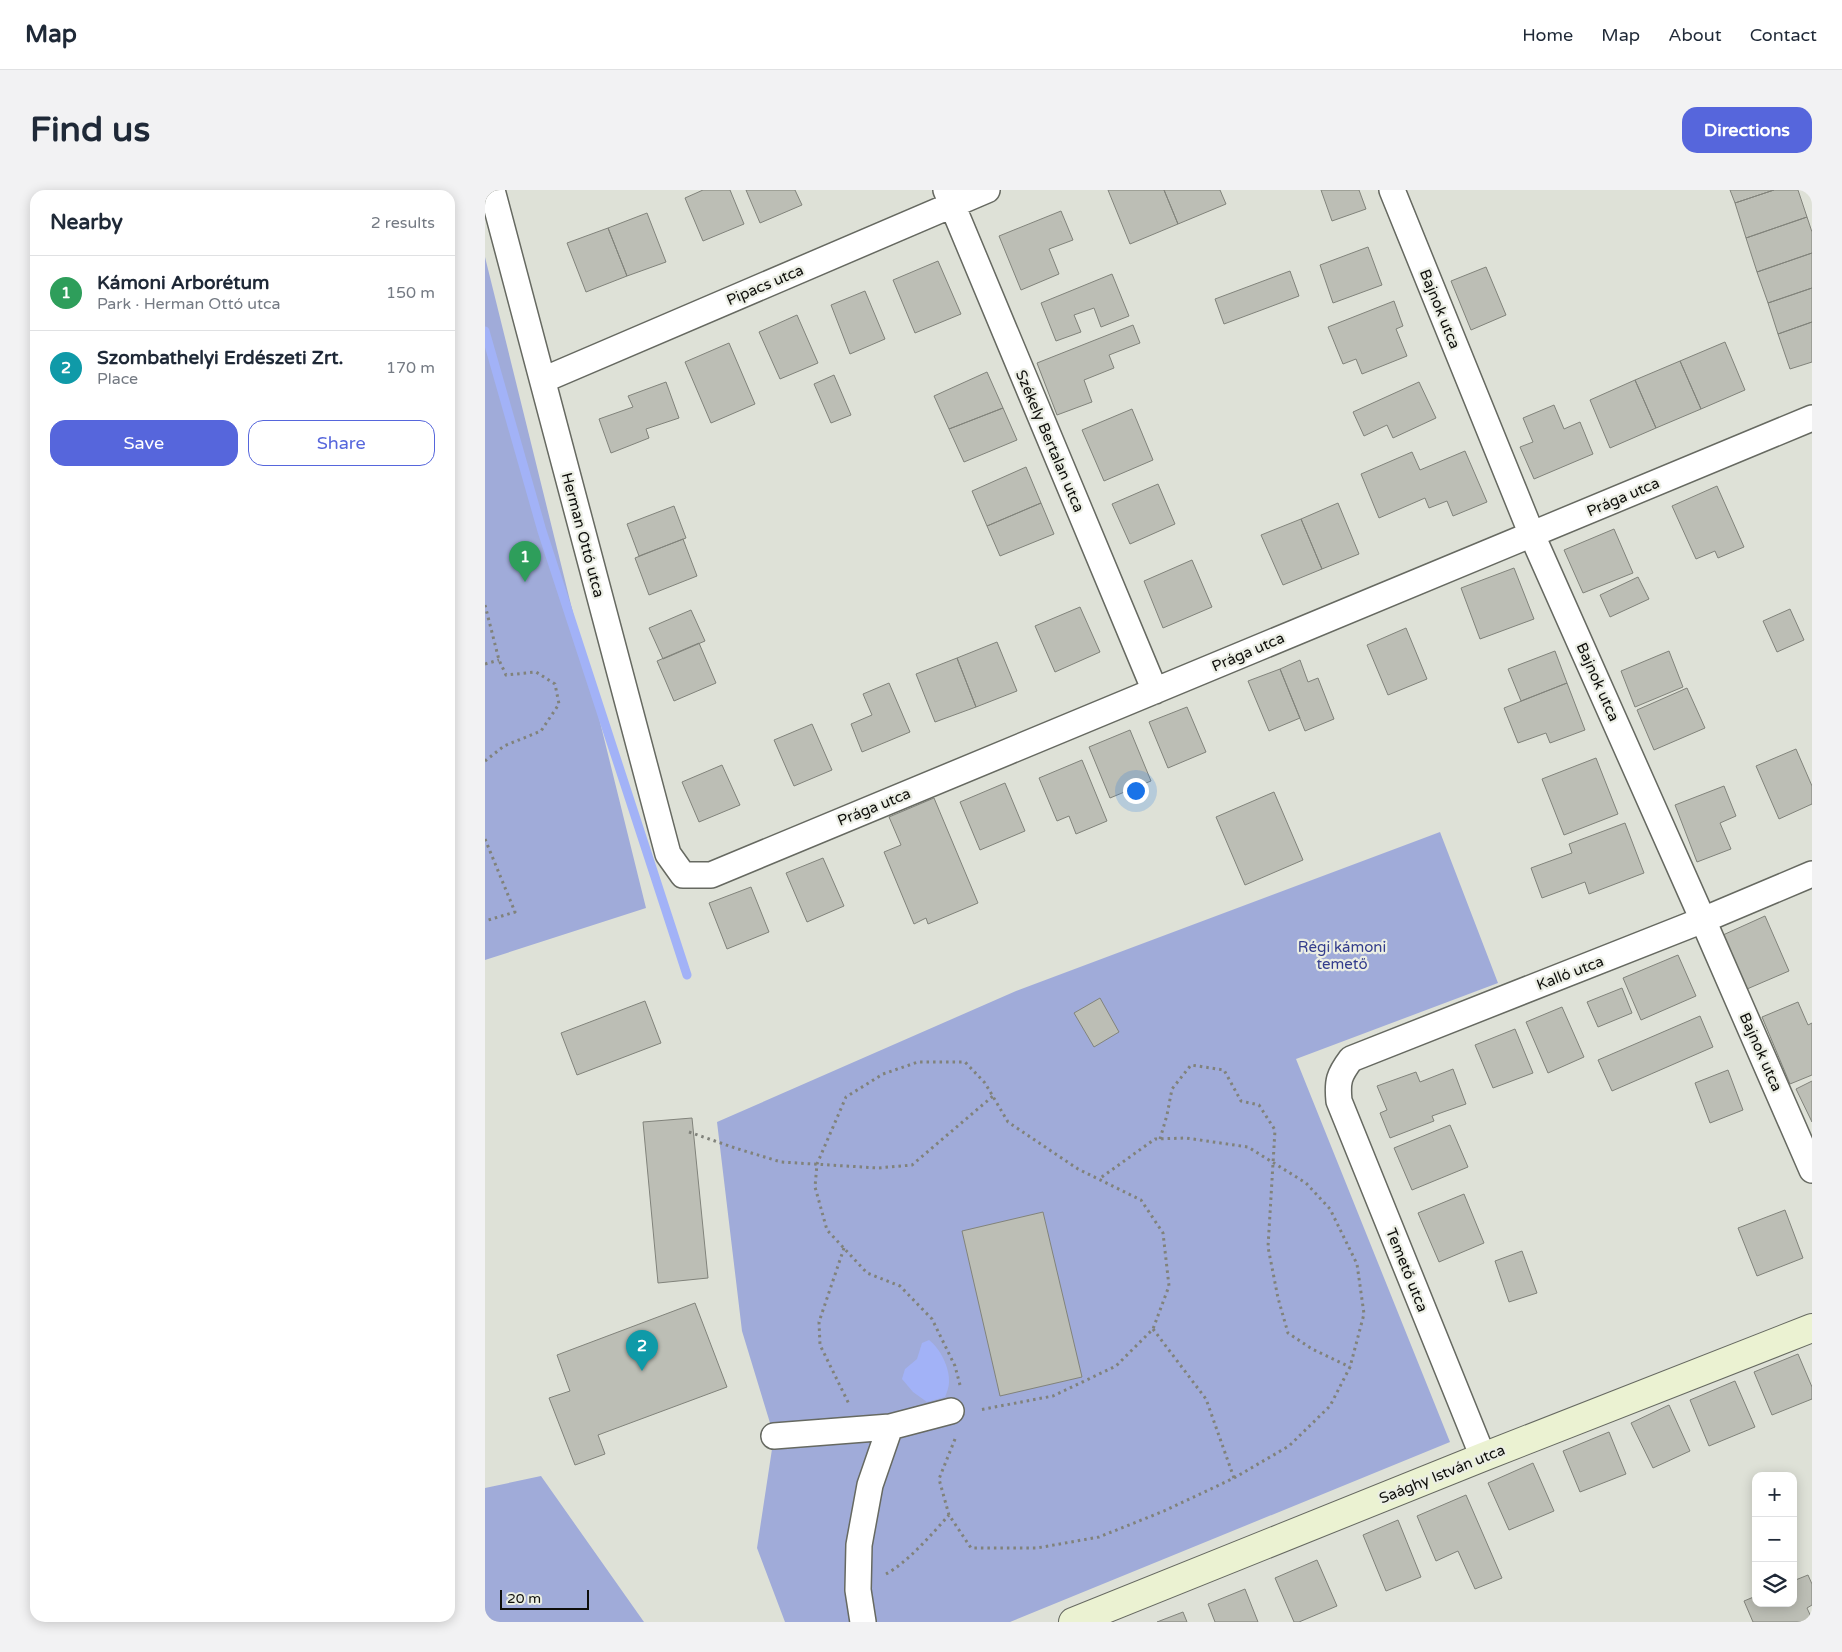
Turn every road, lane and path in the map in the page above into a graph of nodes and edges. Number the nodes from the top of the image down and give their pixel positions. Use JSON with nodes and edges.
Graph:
{"nodes":[{"id":1,"x":492,"y":190,"type":"edge"},
{"id":2,"x":987,"y":190,"type":"edge"},
{"id":3,"x":1392,"y":190,"type":"edge"},
{"id":4,"x":949,"y":197,"type":"edge"},
{"id":5,"x":543,"y":380,"type":"junction"},
{"id":6,"x":1812,"y":418,"type":"edge"},
{"id":7,"x":1532,"y":535,"type":"junction"},
{"id":8,"x":485,"y":605,"type":"edge"},
{"id":9,"x":499,"y":660,"type":"junction"},
{"id":10,"x":485,"y":664,"type":"edge"},
{"id":11,"x":1155,"y":691,"type":"junction"},
{"id":12,"x":485,"y":761,"type":"edge"},
{"id":13,"x":485,"y":839,"type":"edge"},
{"id":14,"x":1812,"y":874,"type":"edge"},
{"id":15,"x":683,"y":875,"type":"joint"},
{"id":16,"x":1703,"y":920,"type":"junction"},
{"id":17,"x":485,"y":921,"type":"edge"},
{"id":18,"x":1338,"y":1080,"type":"joint"},
{"id":19,"x":993,"y":1096,"type":"junction"},
{"id":20,"x":689,"y":1132,"type":"dead end"},
{"id":21,"x":1160,"y":1139,"type":"junction"},
{"id":22,"x":1272,"y":1162,"type":"junction"},
{"id":23,"x":817,"y":1164,"type":"junction"},
{"id":24,"x":1812,"y":1170,"type":"edge"},
{"id":25,"x":1099,"y":1179,"type":"junction"},
{"id":26,"x":844,"y":1248,"type":"junction"},
{"id":27,"x":1812,"y":1328,"type":"edge"},
{"id":28,"x":1153,"y":1329,"type":"junction"},
{"id":29,"x":1350,"y":1368,"type":"junction"},
{"id":30,"x":958,"y":1411,"type":"junction"},
{"id":31,"x":890,"y":1427,"type":"junction"},
{"id":32,"x":853,"y":1430,"type":"junction"},
{"id":33,"x":774,"y":1436,"type":"dead end"},
{"id":34,"x":1483,"y":1457,"type":"junction"},
{"id":35,"x":1234,"y":1478,"type":"junction"},
{"id":36,"x":949,"y":1515,"type":"junction"},
{"id":37,"x":858,"y":1590,"type":"junction"},
{"id":38,"x":863,"y":1622,"type":"edge"},
{"id":39,"x":1073,"y":1622,"type":"edge"}],
"edges":[{"from":1,"to":5,"type":"street","name":"Herman Ottó utca"},
{"from":2,"to":4,"type":"street","name":"Pipacs utca"},
{"from":3,"to":7,"type":"street","name":"Bajnok utca"},
{"from":4,"to":5,"type":"street","name":"Pipacs utca"},
{"from":4,"to":11,"type":"street","name":"Székely Bertalan utca"},
{"from":5,"to":15,"type":"street","name":"Herman Ottó utca"},
{"from":6,"to":7,"type":"street","name":"Prága utca"},
{"from":7,"to":11,"type":"street","name":"Prága utca"},
{"from":7,"to":16,"type":"street","name":"Bajnok utca"},
{"from":8,"to":9,"type":"path"},
{"from":9,"to":10,"type":"path"},
{"from":9,"to":12,"type":"path"},
{"from":11,"to":15,"type":"street","name":"Prága utca"},
{"from":13,"to":17,"type":"path"},
{"from":14,"to":16,"type":"street","name":"Kalló utca"},
{"from":16,"to":18,"type":"street","name":"Kalló utca"},
{"from":16,"to":24,"type":"street","name":"Bajnok utca"},
{"from":18,"to":34,"type":"street","name":"Temető utca"},
{"from":19,"to":23,"type":"path"},
{"from":19,"to":23,"type":"path"},
{"from":19,"to":25,"type":"path"},
{"from":20,"to":23,"type":"path"},
{"from":21,"to":22,"type":"path"},
{"from":21,"to":22,"type":"path"},
{"from":21,"to":25,"type":"path"},
{"from":22,"to":29,"type":"path"},
{"from":22,"to":29,"type":"path"},
{"from":23,"to":26,"type":"path"},
{"from":25,"to":28,"type":"path"},
{"from":26,"to":30,"type":"path"},
{"from":26,"to":32,"type":"path"},
{"from":27,"to":34,"type":"street","name":"Saághy István utca"},
{"from":28,"to":30,"type":"path"},
{"from":28,"to":35,"type":"path"},
{"from":29,"to":35,"type":"path"},
{"from":30,"to":31,"type":"street"},
{"from":30,"to":36,"type":"path"},
{"from":31,"to":32,"type":"street"},
{"from":31,"to":37,"type":"street"},
{"from":32,"to":33,"type":"street"},
{"from":34,"to":39,"type":"street","name":"Saághy István utca"},
{"from":35,"to":36,"type":"path"},
{"from":36,"to":37,"type":"path"},
{"from":37,"to":38,"type":"street"}]}
